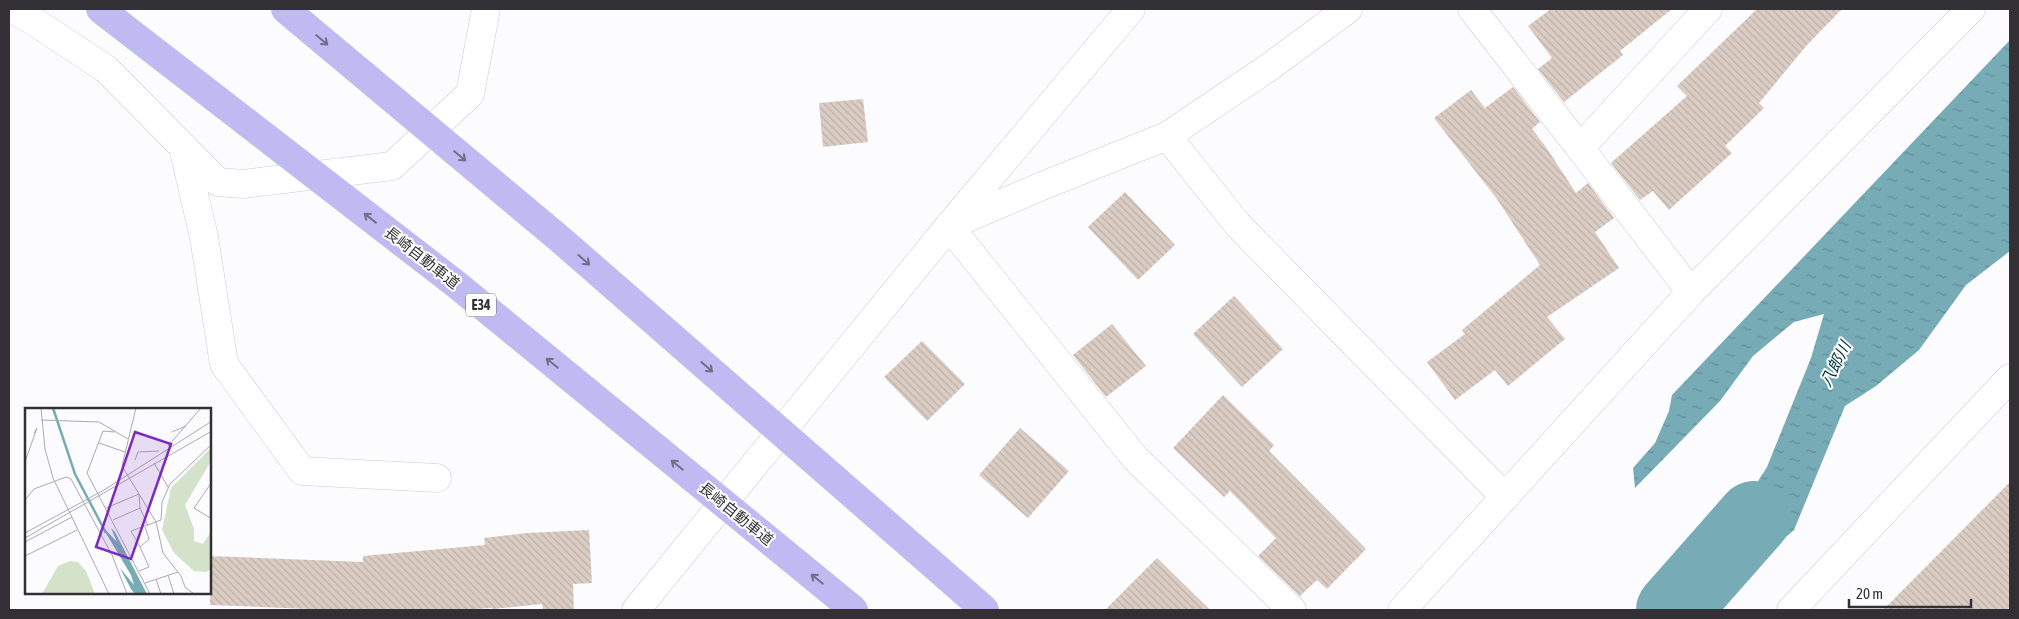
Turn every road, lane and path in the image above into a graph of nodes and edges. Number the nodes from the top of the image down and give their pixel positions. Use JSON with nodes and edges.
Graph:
{"nodes":[{"id":1,"x":12,"y":9,"type":"edge"},
{"id":2,"x":100,"y":9,"type":"edge"},
{"id":3,"x":285,"y":9,"type":"edge"},
{"id":4,"x":486,"y":9,"type":"edge"},
{"id":5,"x":1131,"y":9,"type":"edge"},
{"id":6,"x":1348,"y":9,"type":"edge"},
{"id":7,"x":1472,"y":9,"type":"edge"},
{"id":8,"x":1708,"y":9,"type":"edge"},
{"id":9,"x":1971,"y":9,"type":"edge"},
{"id":10,"x":1167,"y":136,"type":"junction"},
{"id":11,"x":183,"y":148,"type":"junction"},
{"id":12,"x":1580,"y":148,"type":"junction"},
{"id":13,"x":949,"y":226,"type":"junction"},
{"id":14,"x":1691,"y":292,"type":"junction"},
{"id":15,"x":2010,"y":378,"type":"edge"},
{"id":16,"x":438,"y":478,"type":"dead end"},
{"id":17,"x":1506,"y":497,"type":"junction"},
{"id":18,"x":636,"y":610,"type":"edge"},
{"id":19,"x":854,"y":610,"type":"edge"},
{"id":20,"x":985,"y":610,"type":"edge"},
{"id":21,"x":1292,"y":610,"type":"edge"},
{"id":22,"x":1402,"y":610,"type":"edge"},
{"id":23,"x":1791,"y":610,"type":"edge"}],
"edges":[{"from":1,"to":11,"type":"street"},
{"from":19,"to":2,"type":"highway","name":"長崎自動車道","number":"E34","one_way":true,"bridge":true},
{"from":3,"to":20,"type":"highway","one_way":true,"bridge":true},
{"from":4,"to":11,"type":"street"},
{"from":5,"to":13,"type":"street"},
{"from":6,"to":10,"type":"street"},
{"from":7,"to":12,"type":"street"},
{"from":8,"to":12,"type":"street"},
{"from":9,"to":14,"type":"street"},
{"from":10,"to":13,"type":"street"},
{"from":10,"to":17,"type":"street"},
{"from":11,"to":16,"type":"street"},
{"from":12,"to":14,"type":"street"},
{"from":13,"to":18,"type":"street"},
{"from":13,"to":21,"type":"street"},
{"from":14,"to":17,"type":"street"},
{"from":15,"to":23,"type":"street"},
{"from":17,"to":22,"type":"street"}]}
